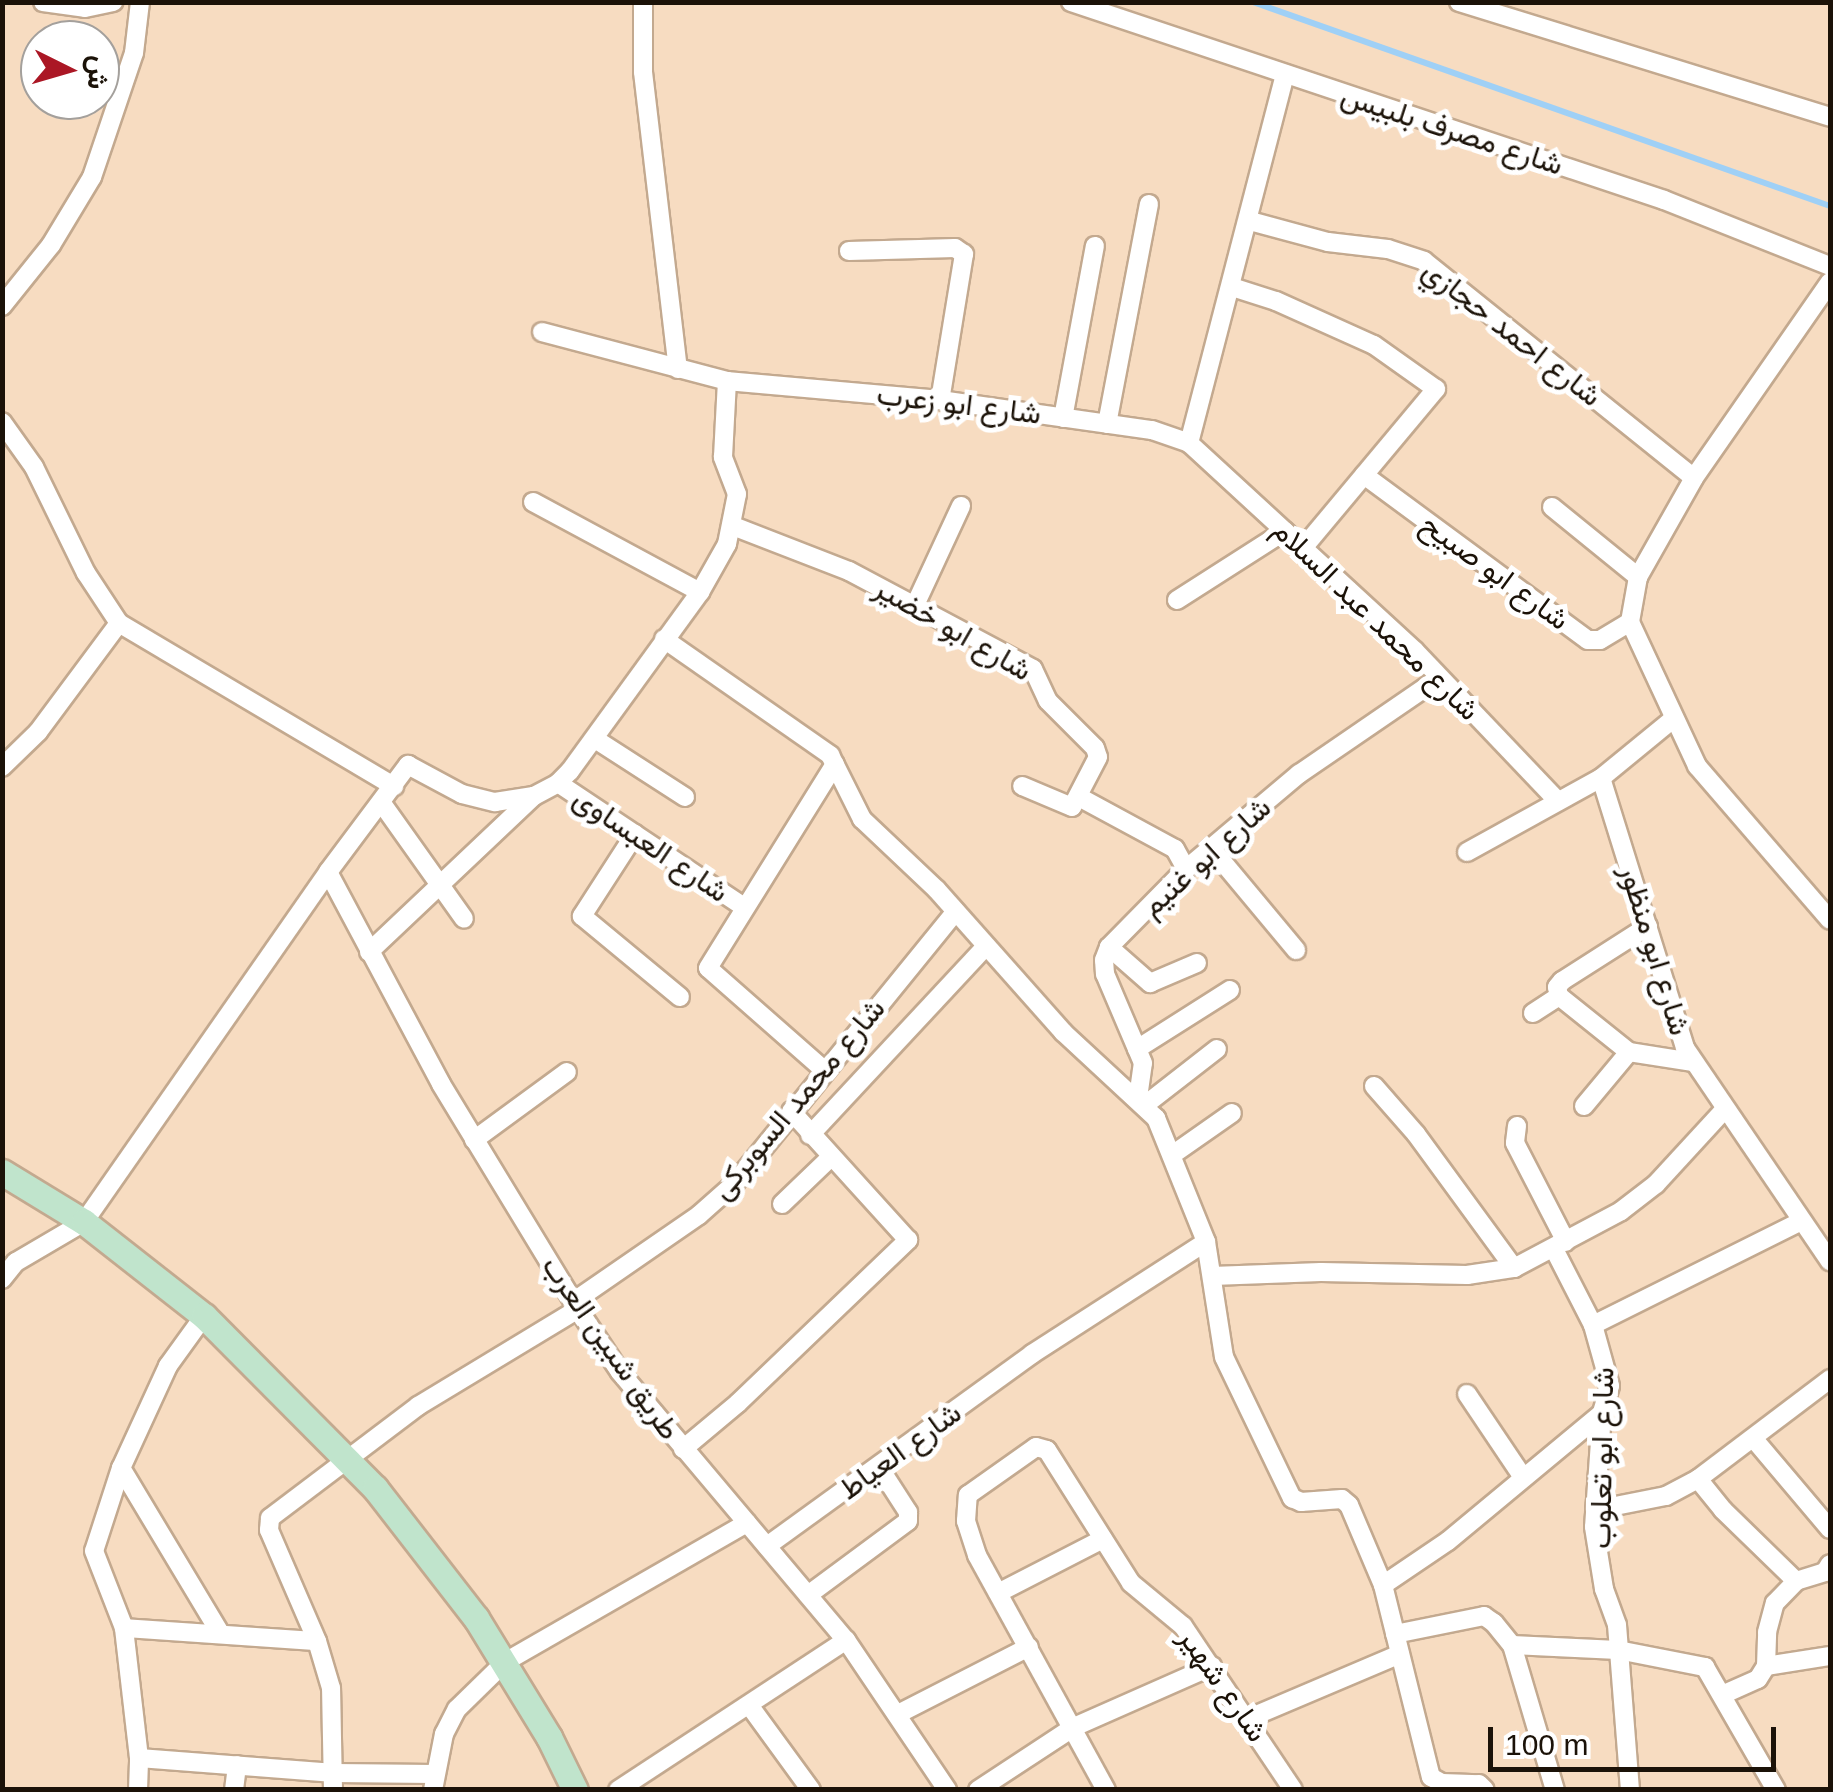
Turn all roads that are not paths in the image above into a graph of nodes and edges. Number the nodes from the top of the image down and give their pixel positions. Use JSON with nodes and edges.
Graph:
{"nodes":[{"id":1,"x":43,"y":2,"type":"edge"},
{"id":2,"x":113,"y":2,"type":"edge"},
{"id":3,"x":140,"y":2,"type":"edge"},
{"id":4,"x":643,"y":2,"type":"edge"},
{"id":5,"x":1071,"y":2,"type":"edge"},
{"id":6,"x":1459,"y":2,"type":"edge"},
{"id":7,"x":1285,"y":74,"type":"junction"},
{"id":8,"x":1830,"y":117,"type":"edge"},
{"id":9,"x":1149,"y":204,"type":"dead end"},
{"id":10,"x":1250,"y":221,"type":"junction"},
{"id":11,"x":1096,"y":246,"type":"dead end"},
{"id":12,"x":848,"y":251,"type":"dead end"},
{"id":13,"x":1830,"y":265,"type":"edge"},
{"id":14,"x":1830,"y":282,"type":"edge"},
{"id":15,"x":1232,"y":287,"type":"junction"},
{"id":16,"x":2,"y":306,"type":"edge"},
{"id":17,"x":542,"y":332,"type":"dead end"},
{"id":18,"x":678,"y":370,"type":"junction"},
{"id":19,"x":727,"y":381,"type":"junction"},
{"id":20,"x":940,"y":400,"type":"junction"},
{"id":21,"x":1062,"y":418,"type":"junction"},
{"id":22,"x":2,"y":422,"type":"edge"},
{"id":23,"x":1108,"y":424,"type":"junction"},
{"id":24,"x":1190,"y":444,"type":"junction"},
{"id":25,"x":1364,"y":475,"type":"junction"},
{"id":26,"x":1694,"y":478,"type":"junction"},
{"id":27,"x":533,"y":502,"type":"dead end"},
{"id":28,"x":961,"y":506,"type":"dead end"},
{"id":29,"x":1552,"y":507,"type":"dead end"},
{"id":30,"x":732,"y":526,"type":"junction"},
{"id":31,"x":1285,"y":531,"type":"junction"},
{"id":32,"x":1303,"y":548,"type":"junction"},
{"id":33,"x":1638,"y":577,"type":"junction"},
{"id":34,"x":700,"y":592,"type":"junction"},
{"id":35,"x":1177,"y":600,"type":"dead end"},
{"id":36,"x":916,"y":603,"type":"junction"},
{"id":37,"x":1630,"y":622,"type":"junction"},
{"id":38,"x":119,"y":623,"type":"junction"},
{"id":39,"x":664,"y":640,"type":"junction"},
{"id":40,"x":1438,"y":678,"type":"junction"},
{"id":41,"x":1673,"y":718,"type":"junction"},
{"id":42,"x":595,"y":739,"type":"junction"},
{"id":43,"x":10,"y":751,"type":"edge"},
{"id":44,"x":836,"y":764,"type":"junction"},
{"id":45,"x":2,"y":767,"type":"edge"},
{"id":46,"x":1600,"y":778,"type":"junction"},
{"id":47,"x":558,"y":783,"type":"junction"},
{"id":48,"x":394,"y":786,"type":"junction"},
{"id":49,"x":1022,"y":786,"type":"dead end"},
{"id":50,"x":534,"y":796,"type":"junction"},
{"id":51,"x":685,"y":797,"type":"dead end"},
{"id":52,"x":1558,"y":801,"type":"junction"},
{"id":53,"x":382,"y":802,"type":"junction"},
{"id":54,"x":1075,"y":802,"type":"junction"},
{"id":55,"x":635,"y":834,"type":"junction"},
{"id":56,"x":1211,"y":848,"type":"junction"},
{"id":57,"x":1468,"y":852,"type":"dead end"},
{"id":58,"x":1186,"y":869,"type":"junction"},
{"id":59,"x":328,"y":872,"type":"junction"},
{"id":60,"x":442,"y":887,"type":"junction"},
{"id":61,"x":744,"y":906,"type":"junction"},
{"id":62,"x":956,"y":911,"type":"junction"},
{"id":63,"x":464,"y":919,"type":"dead end"},
{"id":64,"x":1830,"y":920,"type":"edge"},
{"id":65,"x":1648,"y":926,"type":"junction"},
{"id":66,"x":986,"y":946,"type":"junction"},
{"id":67,"x":1109,"y":947,"type":"junction"},
{"id":68,"x":1296,"y":950,"type":"dead end"},
{"id":69,"x":369,"y":952,"type":"junction"},
{"id":70,"x":1196,"y":962,"type":"dead end"},
{"id":71,"x":1230,"y":990,"type":"dead end"},
{"id":72,"x":1559,"y":996,"type":"junction"},
{"id":73,"x":680,"y":997,"type":"dead end"},
{"id":74,"x":1532,"y":1013,"type":"dead end"},
{"id":75,"x":1138,"y":1049,"type":"junction"},
{"id":76,"x":1217,"y":1049,"type":"dead end"},
{"id":77,"x":1630,"y":1052,"type":"junction"},
{"id":78,"x":1693,"y":1062,"type":"junction"},
{"id":79,"x":824,"y":1070,"type":"junction"},
{"id":80,"x":567,"y":1072,"type":"dead end"},
{"id":81,"x":1374,"y":1086,"type":"dead end"},
{"id":82,"x":1142,"y":1102,"type":"junction"},
{"id":83,"x":1584,"y":1106,"type":"dead end"},
{"id":84,"x":1724,"y":1110,"type":"junction"},
{"id":85,"x":791,"y":1111,"type":"junction"},
{"id":86,"x":1232,"y":1113,"type":"dead end"},
{"id":87,"x":1518,"y":1126,"type":"dead end"},
{"id":88,"x":810,"y":1135,"type":"junction"},
{"id":89,"x":474,"y":1140,"type":"junction"},
{"id":90,"x":1172,"y":1155,"type":"junction"},
{"id":91,"x":830,"y":1158,"type":"junction"},
{"id":92,"x":2,"y":1172,"type":"edge"},
{"id":93,"x":782,"y":1204,"type":"dead end"},
{"id":94,"x":1802,"y":1221,"type":"junction"},
{"id":95,"x":84,"y":1222,"type":"junction"},
{"id":96,"x":1206,"y":1242,"type":"junction"},
{"id":97,"x":1560,"y":1246,"type":"junction"},
{"id":98,"x":1830,"y":1261,"type":"edge"},
{"id":99,"x":1514,"y":1268,"type":"junction"},
{"id":100,"x":1212,"y":1276,"type":"junction"},
{"id":101,"x":2,"y":1279,"type":"edge"},
{"id":102,"x":576,"y":1306,"type":"junction"},
{"id":103,"x":204,"y":1316,"type":"junction"},
{"id":104,"x":1594,"y":1325,"type":"junction"},
{"id":105,"x":1830,"y":1380,"type":"edge"},
{"id":106,"x":1467,"y":1394,"type":"dead end"},
{"id":107,"x":1602,"y":1414,"type":"junction"},
{"id":108,"x":1753,"y":1438,"type":"junction"},
{"id":109,"x":683,"y":1449,"type":"junction"},
{"id":110,"x":347,"y":1459,"type":"junction"},
{"id":111,"x":879,"y":1466,"type":"junction"},
{"id":112,"x":121,"y":1468,"type":"junction"},
{"id":113,"x":1522,"y":1476,"type":"junction"},
{"id":114,"x":1698,"y":1478,"type":"junction"},
{"id":115,"x":1594,"y":1510,"type":"junction"},
{"id":116,"x":746,"y":1523,"type":"junction"},
{"id":117,"x":1830,"y":1529,"type":"edge"},
{"id":118,"x":1103,"y":1539,"type":"junction"},
{"id":119,"x":767,"y":1546,"type":"junction"},
{"id":120,"x":1828,"y":1568,"type":"edge"},
{"id":121,"x":1796,"y":1581,"type":"junction"},
{"id":122,"x":1383,"y":1585,"type":"junction"},
{"id":123,"x":998,"y":1592,"type":"junction"},
{"id":124,"x":808,"y":1595,"type":"junction"},
{"id":125,"x":124,"y":1628,"type":"junction"},
{"id":126,"x":220,"y":1633,"type":"junction"},
{"id":127,"x":1395,"y":1634,"type":"junction"},
{"id":128,"x":846,"y":1640,"type":"junction"},
{"id":129,"x":318,"y":1641,"type":"junction"},
{"id":130,"x":1512,"y":1645,"type":"junction"},
{"id":131,"x":1029,"y":1647,"type":"junction"},
{"id":132,"x":1618,"y":1650,"type":"junction"},
{"id":133,"x":1400,"y":1654,"type":"junction"},
{"id":134,"x":1830,"y":1656,"type":"edge"},
{"id":135,"x":505,"y":1662,"type":"junction"},
{"id":136,"x":1212,"y":1666,"type":"junction"},
{"id":137,"x":1766,"y":1666,"type":"junction"},
{"id":138,"x":1722,"y":1695,"type":"junction"},
{"id":139,"x":749,"y":1706,"type":"junction"},
{"id":140,"x":898,"y":1714,"type":"junction"},
{"id":141,"x":1247,"y":1719,"type":"junction"},
{"id":142,"x":1074,"y":1728,"type":"junction"},
{"id":143,"x":139,"y":1758,"type":"junction"},
{"id":144,"x":236,"y":1766,"type":"junction"},
{"id":145,"x":333,"y":1781,"type":"edge"},
{"id":146,"x":433,"y":1781,"type":"edge"},
{"id":147,"x":138,"y":1790,"type":"edge"},
{"id":148,"x":234,"y":1790,"type":"edge"},
{"id":149,"x":575,"y":1790,"type":"edge"},
{"id":150,"x":618,"y":1790,"type":"edge"},
{"id":151,"x":811,"y":1790,"type":"edge"},
{"id":152,"x":947,"y":1790,"type":"edge"},
{"id":153,"x":978,"y":1790,"type":"edge"},
{"id":154,"x":1106,"y":1790,"type":"edge"},
{"id":155,"x":1293,"y":1790,"type":"edge"},
{"id":156,"x":1485,"y":1790,"type":"edge"},
{"id":157,"x":1555,"y":1790,"type":"edge"},
{"id":158,"x":1630,"y":1790,"type":"edge"},
{"id":159,"x":1776,"y":1790,"type":"edge"}],
"edges":[{"from":1,"to":2,"type":"street"},
{"from":3,"to":16,"type":"street"},
{"from":4,"to":18,"type":"street"},
{"from":5,"to":7,"type":"street","name":"شارع مصرف بلبيس"},
{"from":6,"to":8,"type":"street"},
{"from":7,"to":10,"type":"street"},
{"from":7,"to":13,"type":"street","name":"شارع مصرف بلبيس"},
{"from":9,"to":23,"type":"street"},
{"from":10,"to":15,"type":"street"},
{"from":10,"to":26,"type":"street","name":"شارع احمد حجازي"},
{"from":11,"to":21,"type":"street"},
{"from":12,"to":20,"type":"street"},
{"from":14,"to":26,"type":"street"},
{"from":15,"to":24,"type":"street"},
{"from":15,"to":25,"type":"street"},
{"from":17,"to":18,"type":"street","name":"شارع ابو زعرب"},
{"from":18,"to":19,"type":"street","name":"شارع ابو زعرب"},
{"from":19,"to":20,"type":"street","name":"شارع ابو زعرب"},
{"from":19,"to":30,"type":"street"},
{"from":20,"to":21,"type":"street","name":"شارع ابو زعرب"},
{"from":21,"to":23,"type":"street","name":"شارع ابو زعرب"},
{"from":22,"to":38,"type":"street"},
{"from":23,"to":24,"type":"street","name":"شارع ابو زعرب"},
{"from":24,"to":31,"type":"street","name":"شارع محمد عبد السلام"},
{"from":25,"to":32,"type":"street"},
{"from":25,"to":37,"type":"street","name":"شارع ابو صبيح"},
{"from":26,"to":33,"type":"street"},
{"from":27,"to":34,"type":"street"},
{"from":28,"to":36,"type":"street"},
{"from":29,"to":33,"type":"street"},
{"from":30,"to":34,"type":"street"},
{"from":30,"to":36,"type":"street","name":"شارع ابو خضير"},
{"from":31,"to":32,"type":"street","name":"شارع محمد عبد السلام"},
{"from":31,"to":35,"type":"street"},
{"from":32,"to":40,"type":"street","name":"شارع محمد عبد السلام"},
{"from":33,"to":37,"type":"street"},
{"from":34,"to":39,"type":"street"},
{"from":36,"to":54,"type":"street","name":"شارع ابو خضير"},
{"from":37,"to":41,"type":"street"},
{"from":38,"to":43,"type":"street"},
{"from":38,"to":48,"type":"street"},
{"from":39,"to":42,"type":"street"},
{"from":39,"to":44,"type":"street"},
{"from":40,"to":52,"type":"street","name":"شارع محمد عبد السلام"},
{"from":40,"to":56,"type":"street","name":"شارع ابو غنيم"},
{"from":41,"to":46,"type":"street"},
{"from":41,"to":64,"type":"street"},
{"from":42,"to":47,"type":"street"},
{"from":42,"to":51,"type":"street"},
{"from":43,"to":45,"type":"street"},
{"from":44,"to":61,"type":"street"},
{"from":44,"to":62,"type":"street"},
{"from":46,"to":52,"type":"street"},
{"from":46,"to":65,"type":"street","name":"شارع ابو منظور"},
{"from":47,"to":50,"type":"street"},
{"from":47,"to":55,"type":"street","name":"شارع العبساوى"},
{"from":48,"to":50,"type":"street"},
{"from":48,"to":53,"type":"street"},
{"from":49,"to":54,"type":"street"},
{"from":50,"to":60,"type":"street"},
{"from":52,"to":57,"type":"street"},
{"from":53,"to":59,"type":"street"},
{"from":53,"to":60,"type":"street"},
{"from":54,"to":58,"type":"street"},
{"from":55,"to":61,"type":"street","name":"شارع العبساوى"},
{"from":55,"to":73,"type":"street"},
{"from":56,"to":58,"type":"street","name":"شارع ابو غنيم"},
{"from":56,"to":68,"type":"street"},
{"from":58,"to":67,"type":"street","name":"شارع ابو غنيم"},
{"from":59,"to":69,"type":"street","name":"طريق شبين العرب"},
{"from":59,"to":95,"type":"street"},
{"from":60,"to":63,"type":"street"},
{"from":60,"to":69,"type":"street"},
{"from":61,"to":79,"type":"street"},
{"from":62,"to":66,"type":"street"},
{"from":62,"to":79,"type":"street","name":"شارع محمد السوبركى"},
{"from":65,"to":72,"type":"street"},
{"from":65,"to":78,"type":"street","name":"شارع ابو منظور"},
{"from":66,"to":82,"type":"street"},
{"from":66,"to":88,"type":"street"},
{"from":67,"to":70,"type":"street"},
{"from":67,"to":75,"type":"street"},
{"from":69,"to":89,"type":"street","name":"طريق شبين العرب"},
{"from":71,"to":75,"type":"street"},
{"from":72,"to":74,"type":"street"},
{"from":72,"to":77,"type":"street"},
{"from":75,"to":82,"type":"street"},
{"from":76,"to":82,"type":"street"},
{"from":77,"to":78,"type":"street"},
{"from":77,"to":83,"type":"street"},
{"from":78,"to":84,"type":"street","name":"شارع ابو منظور"},
{"from":79,"to":85,"type":"street","name":"شارع محمد السوبركى"},
{"from":80,"to":89,"type":"street"},
{"from":81,"to":99,"type":"street"},
{"from":82,"to":90,"type":"street"},
{"from":84,"to":94,"type":"street","name":"شارع ابو منظور"},
{"from":84,"to":97,"type":"street"},
{"from":85,"to":88,"type":"street"},
{"from":85,"to":102,"type":"street","name":"شارع محمد السوبركى"},
{"from":86,"to":90,"type":"street"},
{"from":87,"to":97,"type":"street","name":"شارع ابو تعلوب"},
{"from":88,"to":91,"type":"street"},
{"from":89,"to":102,"type":"street","name":"طريق شبين العرب"},
{"from":90,"to":96,"type":"street"},
{"from":91,"to":93,"type":"street"},
{"from":91,"to":109,"type":"street"},
{"from":92,"to":95,"type":"street"},
{"from":94,"to":98,"type":"street","name":"شارع ابو منظور"},
{"from":94,"to":104,"type":"street"},
{"from":95,"to":101,"type":"street"},
{"from":95,"to":103,"type":"street"},
{"from":96,"to":100,"type":"street"},
{"from":96,"to":111,"type":"street","name":"شارع العياط"},
{"from":97,"to":99,"type":"street"},
{"from":97,"to":104,"type":"street","name":"شارع ابو تعلوب"},
{"from":99,"to":100,"type":"street"},
{"from":100,"to":122,"type":"street"},
{"from":102,"to":109,"type":"street","name":"طريق شبين العرب"},
{"from":102,"to":110,"type":"street","name":"شارع محمد السوبركى"},
{"from":103,"to":110,"type":"street"},
{"from":103,"to":112,"type":"street"},
{"from":104,"to":107,"type":"street","name":"شارع ابو تعلوب"},
{"from":105,"to":108,"type":"street"},
{"from":106,"to":113,"type":"street"},
{"from":107,"to":113,"type":"street"},
{"from":107,"to":115,"type":"street","name":"شارع ابو تعلوب"},
{"from":108,"to":114,"type":"street"},
{"from":108,"to":117,"type":"street"},
{"from":109,"to":116,"type":"street","name":"طريق شبين العرب"},
{"from":110,"to":129,"type":"street","name":"شارع محمد السوبركى"},
{"from":110,"to":135,"type":"street"},
{"from":111,"to":119,"type":"street","name":"شارع العياط"},
{"from":111,"to":124,"type":"street"},
{"from":112,"to":125,"type":"street"},
{"from":112,"to":126,"type":"street"},
{"from":113,"to":122,"type":"street"},
{"from":114,"to":115,"type":"street"},
{"from":114,"to":121,"type":"street"},
{"from":115,"to":132,"type":"street","name":"شارع ابو تعلوب"},
{"from":116,"to":119,"type":"street","name":"طريق شبين العرب"},
{"from":116,"to":135,"type":"street"},
{"from":118,"to":123,"type":"street"},
{"from":118,"to":123,"type":"street","name":"شارع شهير"},
{"from":118,"to":136,"type":"street","name":"شارع شهير"},
{"from":119,"to":124,"type":"street","name":"طريق شبين العرب"},
{"from":120,"to":121,"type":"street"},
{"from":121,"to":137,"type":"street"},
{"from":122,"to":127,"type":"street"},
{"from":123,"to":131,"type":"street"},
{"from":124,"to":128,"type":"street","name":"طريق شبين العرب"},
{"from":125,"to":126,"type":"street"},
{"from":125,"to":143,"type":"street"},
{"from":126,"to":129,"type":"street"},
{"from":127,"to":130,"type":"street"},
{"from":127,"to":133,"type":"street"},
{"from":128,"to":139,"type":"street"},
{"from":128,"to":140,"type":"street","name":"طريق شبين العرب"},
{"from":129,"to":145,"type":"street"},
{"from":130,"to":132,"type":"street"},
{"from":130,"to":157,"type":"street"},
{"from":131,"to":140,"type":"street"},
{"from":131,"to":142,"type":"street"},
{"from":132,"to":138,"type":"street"},
{"from":132,"to":158,"type":"street","name":"شارع ابو تعلوب"},
{"from":133,"to":141,"type":"street"},
{"from":133,"to":156,"type":"street"},
{"from":134,"to":137,"type":"street"},
{"from":135,"to":146,"type":"street"},
{"from":135,"to":149,"type":"street"},
{"from":136,"to":141,"type":"street","name":"شارع شهير"},
{"from":136,"to":142,"type":"street"},
{"from":137,"to":138,"type":"street"},
{"from":138,"to":159,"type":"street"},
{"from":139,"to":150,"type":"street"},
{"from":139,"to":151,"type":"street"},
{"from":140,"to":152,"type":"street","name":"طريق شبين العرب"},
{"from":141,"to":155,"type":"street","name":"شارع شهير"},
{"from":142,"to":153,"type":"street"},
{"from":142,"to":154,"type":"street"},
{"from":143,"to":144,"type":"street"},
{"from":143,"to":147,"type":"street"},
{"from":144,"to":145,"type":"street"},
{"from":144,"to":148,"type":"street"},
{"from":145,"to":146,"type":"street"}]}
